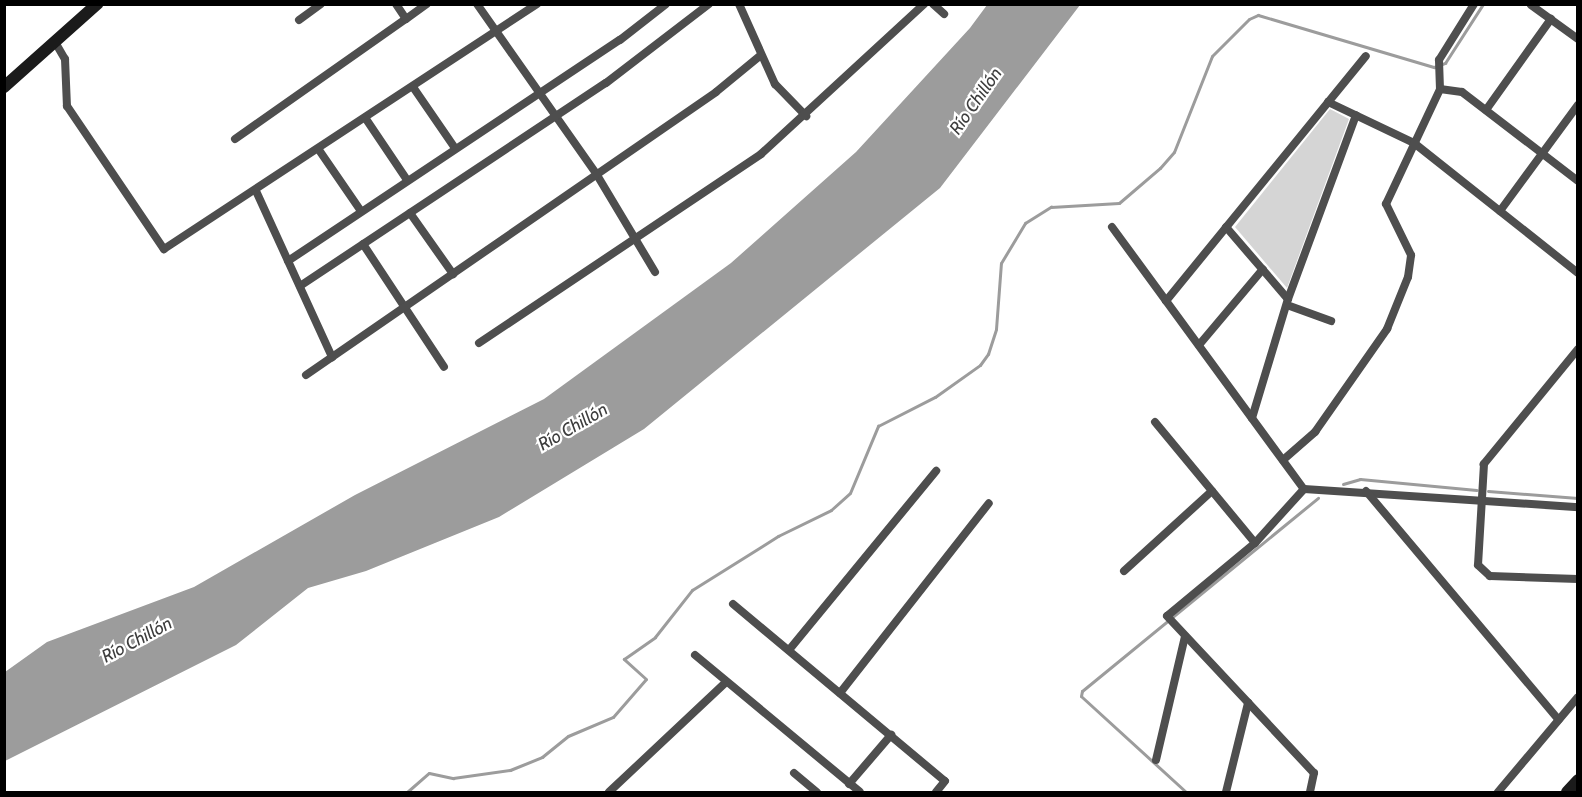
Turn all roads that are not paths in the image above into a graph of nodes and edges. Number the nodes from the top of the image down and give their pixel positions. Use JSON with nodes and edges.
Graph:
{"nodes":[{"id":1,"x":97,"y":4,"type":"edge"},
{"id":2,"x":321,"y":4,"type":"edge"},
{"id":3,"x":396,"y":4,"type":"edge"},
{"id":4,"x":427,"y":4,"type":"edge"},
{"id":5,"x":477,"y":4,"type":"edge"},
{"id":6,"x":537,"y":4,"type":"edge"},
{"id":7,"x":666,"y":4,"type":"edge"},
{"id":8,"x":709,"y":4,"type":"edge"},
{"id":9,"x":739,"y":4,"type":"edge"},
{"id":10,"x":924,"y":4,"type":"edge"},
{"id":11,"x":933,"y":4,"type":"edge"},
{"id":12,"x":1474,"y":4,"type":"edge"},
{"id":13,"x":1531,"y":4,"type":"edge"},
{"id":14,"x":944,"y":14,"type":"dead end"},
{"id":15,"x":406,"y":19,"type":"junction"},
{"id":16,"x":1551,"y":19,"type":"junction"},
{"id":17,"x":299,"y":20,"type":"dead end"},
{"id":18,"x":496,"y":32,"type":"junction"},
{"id":19,"x":1578,"y":39,"type":"edge"},
{"id":20,"x":55,"y":42,"type":"junction"},
{"id":21,"x":761,"y":55,"type":"junction"},
{"id":22,"x":1366,"y":56,"type":"dead end"},
{"id":23,"x":4,"y":87,"type":"edge"},
{"id":24,"x":413,"y":87,"type":"junction"},
{"id":25,"x":1440,"y":89,"type":"junction"},
{"id":26,"x":538,"y":92,"type":"junction"},
{"id":27,"x":1328,"y":102,"type":"junction"},
{"id":28,"x":1578,"y":105,"type":"edge"},
{"id":29,"x":1486,"y":110,"type":"junction"},
{"id":30,"x":806,"y":116,"type":"junction"},
{"id":31,"x":1356,"y":116,"type":"junction"},
{"id":32,"x":556,"y":117,"type":"junction"},
{"id":33,"x":366,"y":119,"type":"junction"},
{"id":34,"x":235,"y":139,"type":"dead end"},
{"id":35,"x":1414,"y":143,"type":"junction"},
{"id":36,"x":455,"y":148,"type":"junction"},
{"id":37,"x":319,"y":150,"type":"junction"},
{"id":38,"x":1542,"y":153,"type":"junction"},
{"id":39,"x":597,"y":176,"type":"junction"},
{"id":40,"x":407,"y":180,"type":"junction"},
{"id":41,"x":1578,"y":181,"type":"edge"},
{"id":42,"x":256,"y":191,"type":"junction"},
{"id":43,"x":361,"y":211,"type":"junction"},
{"id":44,"x":1500,"y":211,"type":"junction"},
{"id":45,"x":410,"y":213,"type":"junction"},
{"id":46,"x":1112,"y":227,"type":"dead end"},
{"id":47,"x":1226,"y":227,"type":"junction"},
{"id":48,"x":636,"y":238,"type":"junction"},
{"id":49,"x":363,"y":244,"type":"junction"},
{"id":50,"x":288,"y":261,"type":"junction"},
{"id":51,"x":1263,"y":269,"type":"junction"},
{"id":52,"x":656,"y":272,"type":"dead end"},
{"id":53,"x":1578,"y":273,"type":"edge"},
{"id":54,"x":453,"y":274,"type":"junction"},
{"id":55,"x":300,"y":286,"type":"junction"},
{"id":56,"x":1166,"y":301,"type":"junction"},
{"id":57,"x":1287,"y":302,"type":"junction"},
{"id":58,"x":405,"y":307,"type":"junction"},
{"id":59,"x":1331,"y":321,"type":"dead end"},
{"id":60,"x":479,"y":343,"type":"dead end"},
{"id":61,"x":1199,"y":345,"type":"junction"},
{"id":62,"x":1578,"y":349,"type":"edge"},
{"id":63,"x":332,"y":357,"type":"junction"},
{"id":64,"x":444,"y":367,"type":"dead end"},
{"id":65,"x":306,"y":375,"type":"dead end"},
{"id":66,"x":1252,"y":418,"type":"junction"},
{"id":67,"x":1155,"y":422,"type":"dead end"},
{"id":68,"x":1283,"y":460,"type":"junction"},
{"id":69,"x":936,"y":471,"type":"dead end"},
{"id":70,"x":1304,"y":489,"type":"junction"},
{"id":71,"x":1212,"y":491,"type":"junction"},
{"id":72,"x":1365,"y":491,"type":"junction"},
{"id":73,"x":1482,"y":498,"type":"junction"},
{"id":74,"x":989,"y":503,"type":"dead end"},
{"id":75,"x":1578,"y":507,"type":"edge"},
{"id":76,"x":1255,"y":543,"type":"junction"},
{"id":77,"x":1124,"y":571,"type":"dead end"},
{"id":78,"x":1578,"y":579,"type":"edge"},
{"id":79,"x":733,"y":604,"type":"dead end"},
{"id":80,"x":1185,"y":636,"type":"junction"},
{"id":81,"x":789,"y":650,"type":"junction"},
{"id":82,"x":695,"y":655,"type":"dead end"},
{"id":83,"x":726,"y":682,"type":"junction"},
{"id":84,"x":840,"y":693,"type":"junction"},
{"id":85,"x":1578,"y":697,"type":"edge"},
{"id":86,"x":1248,"y":703,"type":"junction"},
{"id":87,"x":1559,"y":720,"type":"junction"},
{"id":88,"x":891,"y":735,"type":"junction"},
{"id":89,"x":1156,"y":760,"type":"dead end"},
{"id":90,"x":794,"y":773,"type":"dead end"},
{"id":91,"x":1578,"y":780,"type":"edge"},
{"id":92,"x":849,"y":784,"type":"junction"},
{"id":93,"x":609,"y":792,"type":"edge"},
{"id":94,"x":817,"y":792,"type":"edge"},
{"id":95,"x":860,"y":792,"type":"edge"},
{"id":96,"x":936,"y":792,"type":"edge"},
{"id":97,"x":1226,"y":792,"type":"edge"},
{"id":98,"x":1310,"y":792,"type":"edge"},
{"id":99,"x":1498,"y":792,"type":"edge"},
{"id":100,"x":1567,"y":792,"type":"edge"}],
"edges":[{"from":1,"to":20,"type":"street"},
{"from":2,"to":17,"type":"street"},
{"from":3,"to":15,"type":"street"},
{"from":4,"to":15,"type":"street"},
{"from":5,"to":18,"type":"street"},
{"from":6,"to":18,"type":"street"},
{"from":7,"to":26,"type":"street"},
{"from":8,"to":32,"type":"street"},
{"from":9,"to":21,"type":"street"},
{"from":10,"to":30,"type":"street"},
{"from":11,"to":14,"type":"street"},
{"from":12,"to":25,"type":"street"},
{"from":13,"to":16,"type":"street"},
{"from":15,"to":34,"type":"street"},
{"from":16,"to":19,"type":"street"},
{"from":16,"to":29,"type":"street"},
{"from":18,"to":24,"type":"street"},
{"from":18,"to":26,"type":"street"},
{"from":20,"to":23,"type":"street"},
{"from":20,"to":42,"type":"street"},
{"from":21,"to":30,"type":"street"},
{"from":21,"to":39,"type":"street"},
{"from":22,"to":27,"type":"street"},
{"from":24,"to":33,"type":"street"},
{"from":24,"to":36,"type":"street"},
{"from":25,"to":29,"type":"street"},
{"from":25,"to":35,"type":"street"},
{"from":26,"to":32,"type":"street"},
{"from":26,"to":36,"type":"street"},
{"from":27,"to":31,"type":"street"},
{"from":27,"to":47,"type":"street"},
{"from":28,"to":38,"type":"street"},
{"from":29,"to":38,"type":"street"},
{"from":30,"to":48,"type":"street"},
{"from":31,"to":35,"type":"street"},
{"from":31,"to":57,"type":"street"},
{"from":32,"to":39,"type":"street"},
{"from":32,"to":45,"type":"street"},
{"from":33,"to":37,"type":"street"},
{"from":33,"to":40,"type":"street"},
{"from":35,"to":44,"type":"street"},
{"from":35,"to":68,"type":"street"},
{"from":36,"to":40,"type":"street"},
{"from":37,"to":42,"type":"street"},
{"from":37,"to":43,"type":"street"},
{"from":38,"to":41,"type":"street"},
{"from":38,"to":44,"type":"street"},
{"from":39,"to":48,"type":"street"},
{"from":39,"to":54,"type":"street"},
{"from":40,"to":43,"type":"street"},
{"from":42,"to":50,"type":"street"},
{"from":43,"to":50,"type":"street"},
{"from":44,"to":53,"type":"street"},
{"from":45,"to":49,"type":"street"},
{"from":45,"to":54,"type":"street"},
{"from":46,"to":56,"type":"street"},
{"from":47,"to":51,"type":"street"},
{"from":47,"to":56,"type":"street"},
{"from":48,"to":52,"type":"street"},
{"from":48,"to":60,"type":"street"},
{"from":49,"to":55,"type":"street"},
{"from":49,"to":58,"type":"street"},
{"from":50,"to":55,"type":"street"},
{"from":51,"to":57,"type":"street"},
{"from":51,"to":61,"type":"street"},
{"from":54,"to":58,"type":"street"},
{"from":55,"to":63,"type":"street"},
{"from":56,"to":61,"type":"street"},
{"from":57,"to":59,"type":"street"},
{"from":57,"to":66,"type":"street"},
{"from":58,"to":63,"type":"street"},
{"from":58,"to":64,"type":"street"},
{"from":61,"to":66,"type":"street"},
{"from":62,"to":73,"type":"street"},
{"from":63,"to":65,"type":"street"},
{"from":66,"to":68,"type":"street"},
{"from":67,"to":71,"type":"street"},
{"from":68,"to":70,"type":"street"},
{"from":69,"to":81,"type":"street"},
{"from":70,"to":72,"type":"street"},
{"from":70,"to":76,"type":"street"},
{"from":71,"to":76,"type":"street"},
{"from":71,"to":77,"type":"street"},
{"from":72,"to":73,"type":"street"},
{"from":72,"to":87,"type":"street"},
{"from":73,"to":75,"type":"street"},
{"from":73,"to":78,"type":"street"},
{"from":74,"to":84,"type":"street"},
{"from":76,"to":80,"type":"street"},
{"from":79,"to":81,"type":"street"},
{"from":80,"to":86,"type":"street"},
{"from":80,"to":89,"type":"street"},
{"from":81,"to":84,"type":"street"},
{"from":82,"to":83,"type":"street"},
{"from":83,"to":92,"type":"street"},
{"from":83,"to":93,"type":"street"},
{"from":84,"to":88,"type":"street"},
{"from":85,"to":87,"type":"street"},
{"from":86,"to":97,"type":"street"},
{"from":86,"to":98,"type":"street"},
{"from":87,"to":99,"type":"street"},
{"from":88,"to":92,"type":"street"},
{"from":88,"to":96,"type":"street"},
{"from":90,"to":94,"type":"street"},
{"from":91,"to":100,"type":"street"},
{"from":92,"to":95,"type":"street"}]}
